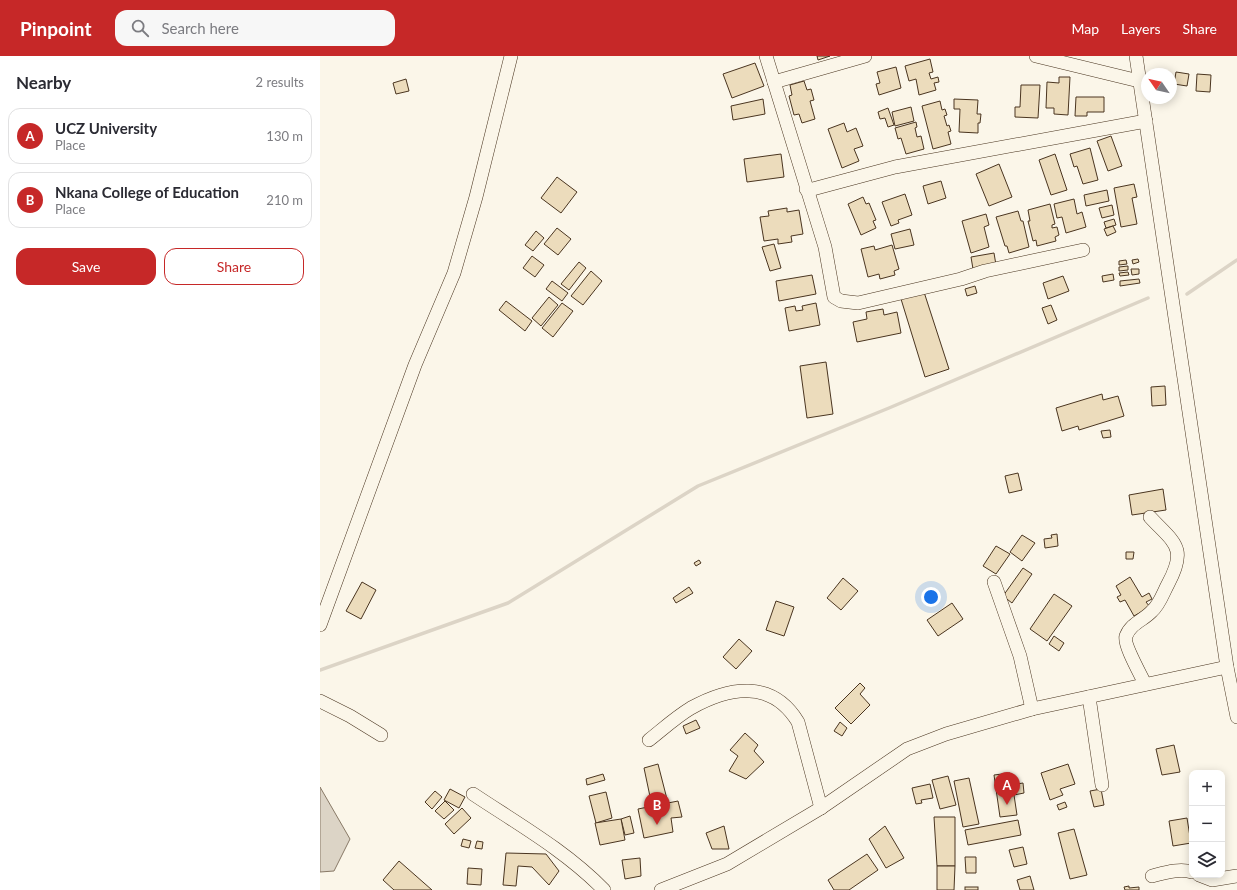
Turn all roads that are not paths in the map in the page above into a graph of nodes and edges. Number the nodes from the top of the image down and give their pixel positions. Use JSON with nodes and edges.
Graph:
{"nodes":[{"id":1,"x":512,"y":56,"type":"edge"},
{"id":2,"x":766,"y":56,"type":"edge"},
{"id":3,"x":865,"y":56,"type":"edge"},
{"id":4,"x":1036,"y":56,"type":"edge"},
{"id":5,"x":1136,"y":56,"type":"edge"},
{"id":6,"x":1139,"y":81,"type":"junction"},
{"id":7,"x":774,"y":82,"type":"junction"},
{"id":8,"x":1146,"y":121,"type":"junction"},
{"id":9,"x":806,"y":189,"type":"junction"},
{"id":10,"x":1083,"y":250,"type":"dead end"},
{"id":11,"x":1150,"y":517,"type":"dead end"},
{"id":12,"x":994,"y":582,"type":"dead end"},
{"id":13,"x":320,"y":625,"type":"edge"},
{"id":14,"x":1227,"y":667,"type":"junction"},
{"id":15,"x":1145,"y":684,"type":"junction"},
{"id":16,"x":1089,"y":697,"type":"junction"},
{"id":17,"x":320,"y":701,"type":"edge"},
{"id":18,"x":1032,"y":709,"type":"junction"},
{"id":19,"x":1237,"y":717,"type":"edge"},
{"id":20,"x":382,"y":735,"type":"dead end"},
{"id":21,"x":649,"y":740,"type":"dead end"},
{"id":22,"x":1102,"y":785,"type":"dead end"},
{"id":23,"x":472,"y":794,"type":"dead end"},
{"id":24,"x":822,"y":808,"type":"junction"},
{"id":25,"x":1189,"y":871,"type":"edge"},
{"id":26,"x":1152,"y":876,"type":"dead end"},
{"id":27,"x":1237,"y":876,"type":"edge"},
{"id":28,"x":1207,"y":878,"type":"edge"},
{"id":29,"x":1224,"y":878,"type":"edge"},
{"id":30,"x":1225,"y":878,"type":"edge"},
{"id":31,"x":604,"y":890,"type":"edge"},
{"id":32,"x":661,"y":890,"type":"edge"}],
"edges":[{"from":1,"to":13,"type":"street"},
{"from":2,"to":7,"type":"street"},
{"from":3,"to":7,"type":"street"},
{"from":4,"to":6,"type":"street"},
{"from":5,"to":6,"type":"street"},
{"from":6,"to":8,"type":"street"},
{"from":7,"to":9,"type":"street"},
{"from":8,"to":9,"type":"street"},
{"from":8,"to":14,"type":"street"},
{"from":9,"to":10,"type":"street"},
{"from":11,"to":15,"type":"street"},
{"from":12,"to":18,"type":"street"},
{"from":14,"to":15,"type":"street"},
{"from":14,"to":19,"type":"street"},
{"from":15,"to":16,"type":"street"},
{"from":16,"to":18,"type":"street"},
{"from":16,"to":22,"type":"street"},
{"from":17,"to":20,"type":"street"},
{"from":18,"to":24,"type":"street"},
{"from":21,"to":24,"type":"street"},
{"from":23,"to":31,"type":"street"},
{"from":24,"to":32,"type":"street"},
{"from":25,"to":26,"type":"street"},
{"from":27,"to":30,"type":"street"},
{"from":28,"to":29,"type":"street"}]}
